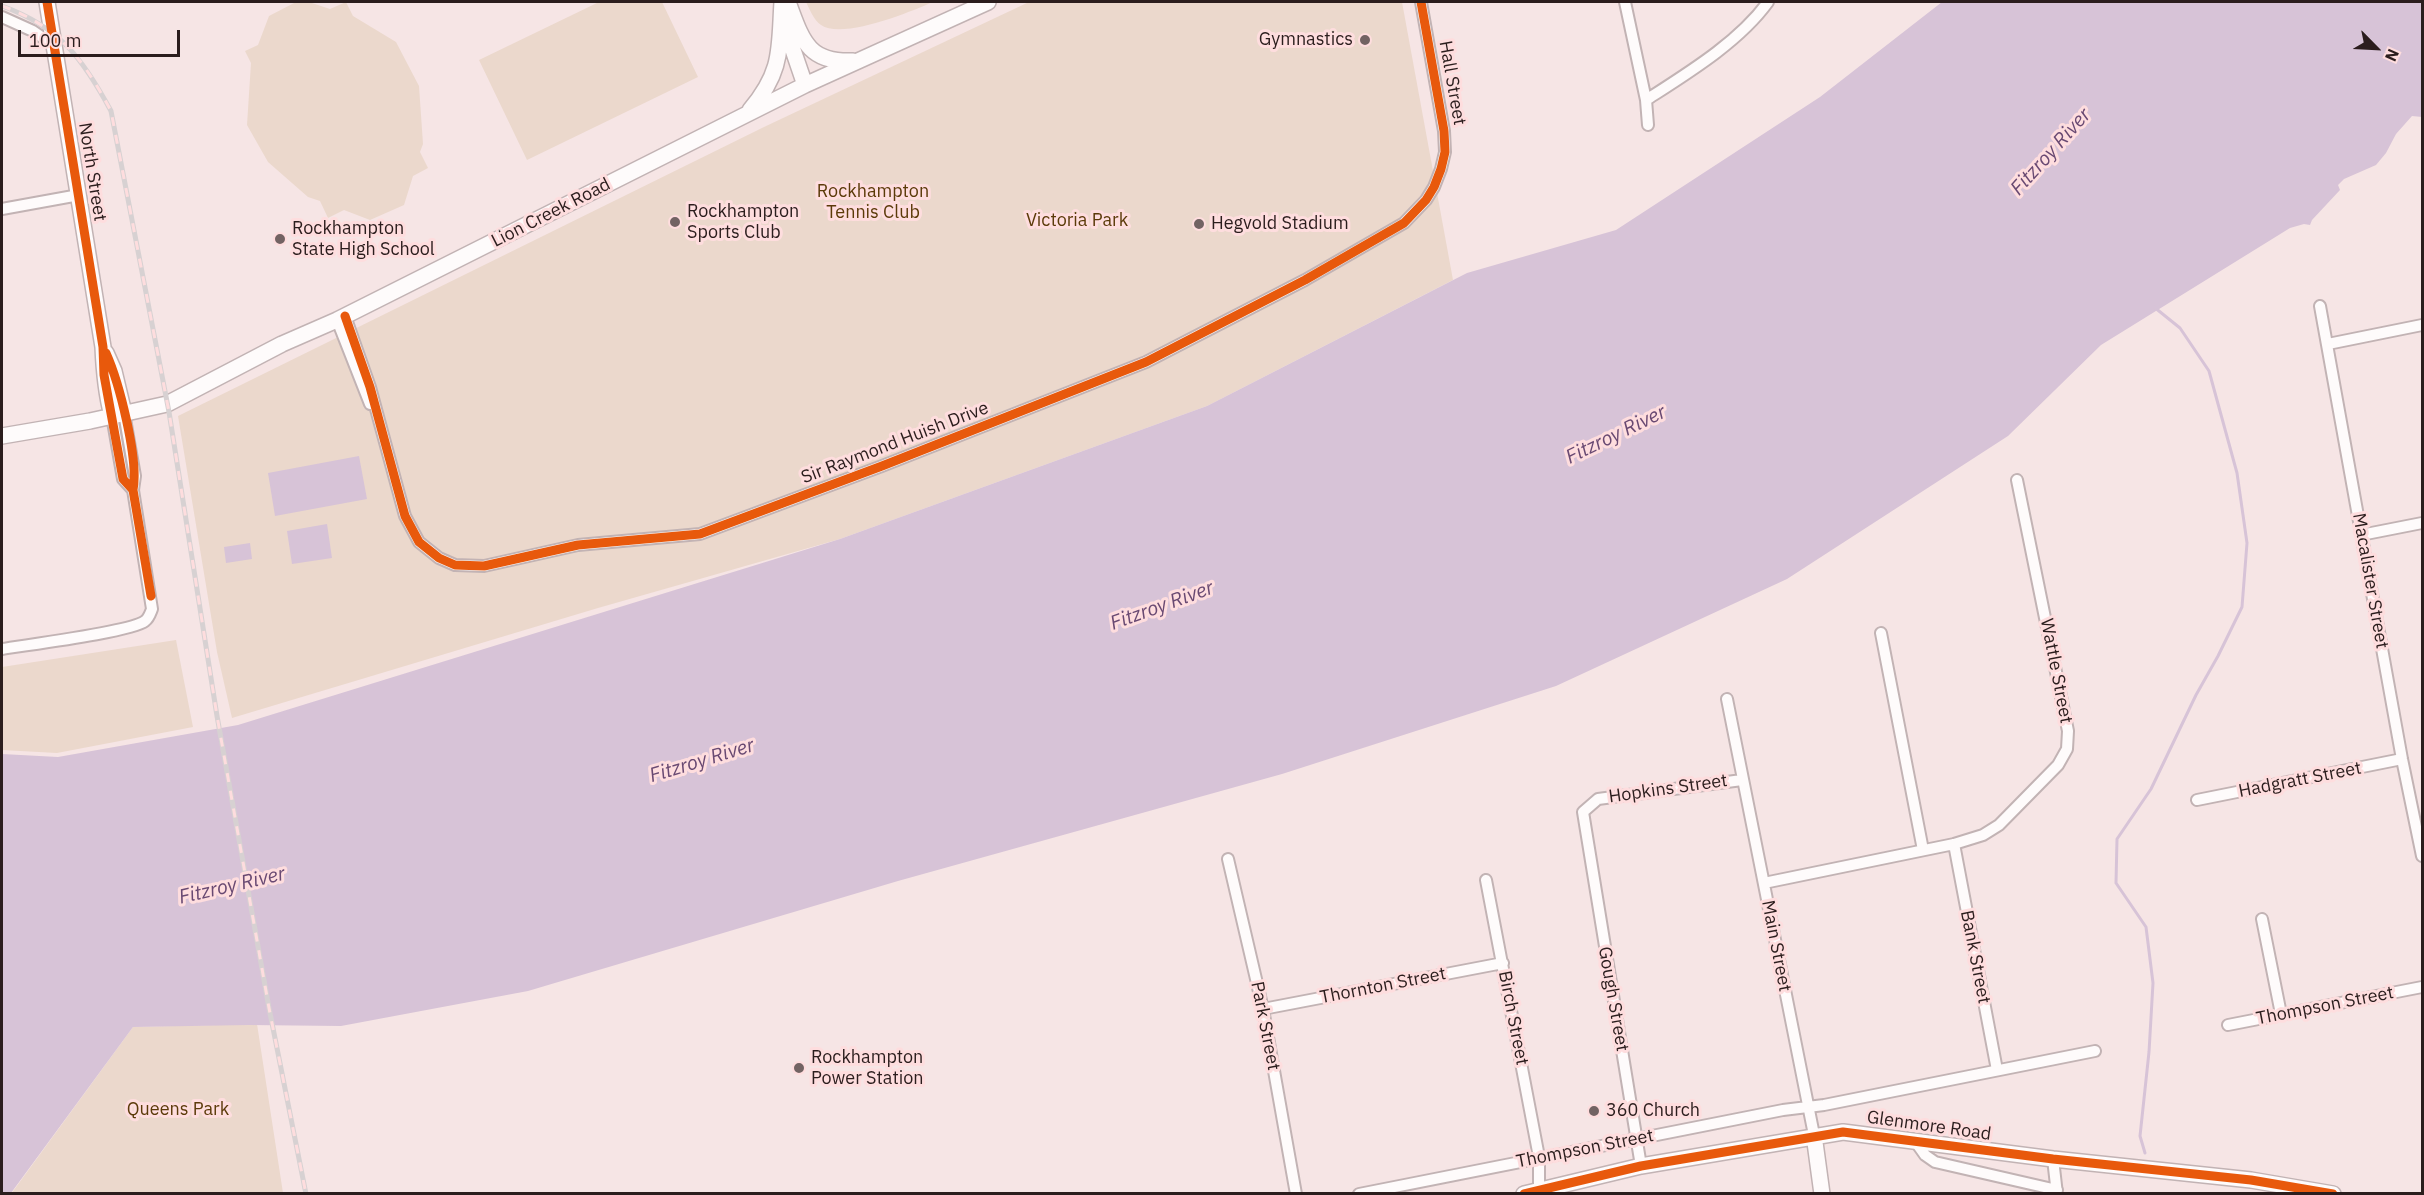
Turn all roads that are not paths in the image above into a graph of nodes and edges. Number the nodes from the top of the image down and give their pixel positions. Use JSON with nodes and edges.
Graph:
{"nodes":[{"id":1,"x":48,"y":2,"type":"edge"},
{"id":2,"x":785,"y":2,"type":"edge"},
{"id":3,"x":988,"y":2,"type":"edge"},
{"id":4,"x":1421,"y":2,"type":"edge"},
{"id":5,"x":1625,"y":2,"type":"edge"},
{"id":6,"x":1768,"y":2,"type":"edge"},
{"id":7,"x":2,"y":17,"type":"edge"},
{"id":8,"x":56,"y":47,"type":"junction"},
{"id":9,"x":861,"y":60,"type":"junction"},
{"id":10,"x":805,"y":85,"type":"junction"},
{"id":11,"x":1646,"y":100,"type":"junction"},
{"id":12,"x":745,"y":117,"type":"junction"},
{"id":13,"x":1648,"y":125,"type":"dead end"},
{"id":14,"x":1441,"y":169,"type":"joint"},
{"id":15,"x":78,"y":195,"type":"junction"},
{"id":16,"x":2,"y":209,"type":"edge"},
{"id":17,"x":2320,"y":306,"type":"dead end"},
{"id":18,"x":341,"y":318,"type":"junction"},
{"id":19,"x":2422,"y":325,"type":"edge"},
{"id":20,"x":2328,"y":345,"type":"junction"},
{"id":21,"x":118,"y":415,"type":"junction"},
{"id":22,"x":2,"y":436,"type":"edge"},
{"id":23,"x":2017,"y":480,"type":"dead end"},
{"id":24,"x":2422,"y":523,"type":"edge"},
{"id":25,"x":2361,"y":535,"type":"junction"},
{"id":26,"x":1881,"y":633,"type":"dead end"},
{"id":27,"x":2,"y":649,"type":"edge"},
{"id":28,"x":1726,"y":699,"type":"dead end"},
{"id":29,"x":2402,"y":759,"type":"junction"},
{"id":30,"x":1742,"y":780,"type":"junction"},
{"id":31,"x":2197,"y":800,"type":"dead end"},
{"id":32,"x":1585,"y":831,"type":"joint"},
{"id":33,"x":1954,"y":844,"type":"junction"},
{"id":34,"x":1923,"y":850,"type":"junction"},
{"id":35,"x":2422,"y":856,"type":"edge"},
{"id":36,"x":1228,"y":859,"type":"dead end"},
{"id":37,"x":1486,"y":880,"type":"dead end"},
{"id":38,"x":1764,"y":883,"type":"junction"},
{"id":39,"x":2262,"y":918,"type":"dead end"},
{"id":40,"x":1503,"y":963,"type":"junction"},
{"id":41,"x":2422,"y":987,"type":"edge"},
{"id":42,"x":1263,"y":1009,"type":"junction"},
{"id":43,"x":2282,"y":1014,"type":"junction"},
{"id":44,"x":2229,"y":1025,"type":"dead end"},
{"id":45,"x":2095,"y":1050,"type":"dead end"},
{"id":46,"x":1997,"y":1070,"type":"junction"},
{"id":47,"x":1808,"y":1107,"type":"junction"},
{"id":48,"x":1814,"y":1135,"type":"junction"},
{"id":49,"x":1637,"y":1139,"type":"junction"},
{"id":50,"x":1915,"y":1141,"type":"junction"},
{"id":51,"x":1539,"y":1156,"type":"junction"},
{"id":52,"x":2053,"y":1159,"type":"junction"},
{"id":53,"x":1641,"y":1167,"type":"junction"},
{"id":54,"x":2057,"y":1192,"type":"edge"},
{"id":55,"x":1534,"y":1193,"type":"edge"},
{"id":56,"x":1296,"y":1194,"type":"edge"},
{"id":57,"x":1359,"y":1194,"type":"edge"},
{"id":58,"x":1822,"y":1194,"type":"edge"},
{"id":59,"x":2333,"y":1194,"type":"edge"}],
"edges":[{"from":1,"to":8,"type":"street","name":"North Street"},
{"from":2,"to":9,"type":"street"},
{"from":2,"to":10,"type":"street"},
{"from":2,"to":12,"type":"street"},
{"from":3,"to":9,"type":"street","name":"Lion Creek Road"},
{"from":4,"to":14,"type":"street","name":"Hall Street"},
{"from":5,"to":11,"type":"street"},
{"from":6,"to":11,"type":"street"},
{"from":7,"to":8,"type":"street"},
{"from":8,"to":15,"type":"street","name":"North Street"},
{"from":9,"to":10,"type":"street","name":"Lion Creek Road"},
{"from":10,"to":12,"type":"street","name":"Lion Creek Road"},
{"from":11,"to":13,"type":"street"},
{"from":12,"to":18,"type":"street","name":"Lion Creek Road"},
{"from":14,"to":18,"type":"street","name":"Sir Raymond Huish Drive"},
{"from":15,"to":16,"type":"street"},
{"from":15,"to":21,"type":"street","name":"North Street"},
{"from":17,"to":20,"type":"street","name":"Macalister Street"},
{"from":18,"to":21,"type":"street","name":"Lion Creek Road"},
{"from":19,"to":20,"type":"street"},
{"from":20,"to":25,"type":"street","name":"Macalister Street"},
{"from":21,"to":22,"type":"street","name":"Lion Creek Road"},
{"from":21,"to":27,"type":"street","name":"North Street"},
{"from":23,"to":33,"type":"street","name":"Wattle Street"},
{"from":24,"to":25,"type":"street"},
{"from":25,"to":29,"type":"street","name":"Macalister Street"},
{"from":26,"to":34,"type":"street"},
{"from":28,"to":30,"type":"street","name":"Main Street"},
{"from":29,"to":31,"type":"street","name":"Hadgratt Street"},
{"from":29,"to":35,"type":"street","name":"Macalister Street"},
{"from":30,"to":32,"type":"street","name":"Hopkins Street"},
{"from":30,"to":38,"type":"street","name":"Main Street"},
{"from":32,"to":49,"type":"street","name":"Gough Street"},
{"from":33,"to":34,"type":"street"},
{"from":33,"to":46,"type":"street","name":"Bank Street"},
{"from":34,"to":38,"type":"street"},
{"from":36,"to":42,"type":"street","name":"Park Street"},
{"from":37,"to":40,"type":"street","name":"Birch Street"},
{"from":38,"to":47,"type":"street","name":"Main Street"},
{"from":39,"to":43,"type":"street"},
{"from":40,"to":42,"type":"street","name":"Thornton Street"},
{"from":40,"to":51,"type":"street","name":"Birch Street"},
{"from":41,"to":43,"type":"street","name":"Thompson Street"},
{"from":42,"to":56,"type":"street","name":"Park Street"},
{"from":43,"to":44,"type":"street","name":"Thompson Street"},
{"from":45,"to":46,"type":"street","name":"Thompson Street"},
{"from":46,"to":47,"type":"street","name":"Thompson Street"},
{"from":47,"to":48,"type":"street","name":"Main Street"},
{"from":47,"to":49,"type":"street","name":"Thompson Street"},
{"from":48,"to":50,"type":"street","name":"Glenmore Road"},
{"from":48,"to":53,"type":"street","name":"Glenmore Road"},
{"from":48,"to":58,"type":"street","name":"Main Street"},
{"from":49,"to":51,"type":"street","name":"Thompson Street"},
{"from":49,"to":53,"type":"street","name":"Gough Street"},
{"from":50,"to":52,"type":"street","name":"Glenmore Road"},
{"from":50,"to":54,"type":"street"},
{"from":51,"to":55,"type":"street","name":"Birch Street"},
{"from":51,"to":57,"type":"street","name":"Thompson Street"},
{"from":52,"to":54,"type":"street"},
{"from":52,"to":59,"type":"street","name":"Glenmore Road"},
{"from":53,"to":55,"type":"street","name":"Glenmore Road"}]}
